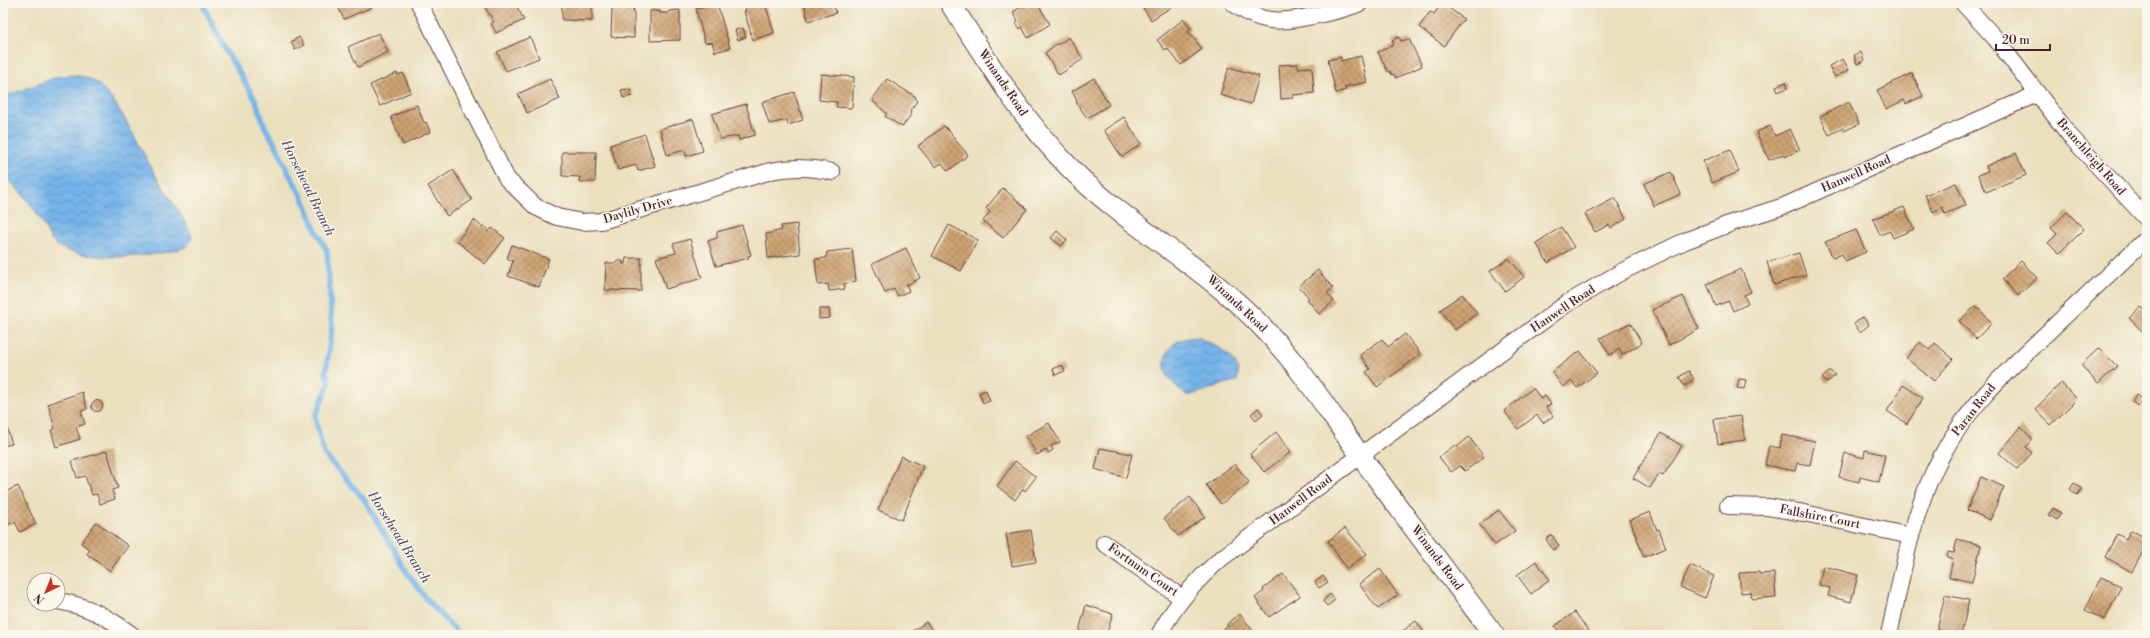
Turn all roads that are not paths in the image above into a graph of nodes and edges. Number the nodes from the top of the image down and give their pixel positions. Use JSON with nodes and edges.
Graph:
{"nodes":[{"id":1,"x":418,"y":3,"type":"edge"},
{"id":2,"x":950,"y":3,"type":"edge"},
{"id":3,"x":1233,"y":3,"type":"edge"},
{"id":4,"x":1360,"y":3,"type":"edge"},
{"id":5,"x":1963,"y":3,"type":"edge"},
{"id":6,"x":2037,"y":94,"type":"junction"},
{"id":7,"x":832,"y":172,"type":"dead end"},
{"id":8,"x":2147,"y":218,"type":"edge"},
{"id":9,"x":2147,"y":238,"type":"edge"},
{"id":10,"x":1360,"y":455,"type":"junction"},
{"id":11,"x":1728,"y":506,"type":"dead end"},
{"id":12,"x":1911,"y":536,"type":"junction"},
{"id":13,"x":1104,"y":543,"type":"dead end"},
{"id":14,"x":1182,"y":598,"type":"junction"},
{"id":15,"x":66,"y":602,"type":"edge"},
{"id":16,"x":132,"y":635,"type":"edge"},
{"id":17,"x":1159,"y":635,"type":"edge"},
{"id":18,"x":1494,"y":635,"type":"edge"},
{"id":19,"x":1889,"y":635,"type":"edge"}],
"edges":[{"from":1,"to":7,"type":"street","name":"Daylily Drive"},
{"from":2,"to":10,"type":"street","name":"Winands Road"},
{"from":3,"to":4,"type":"street"},
{"from":5,"to":6,"type":"street","name":"Branchleigh Road"},
{"from":6,"to":8,"type":"street","name":"Branchleigh Road"},
{"from":6,"to":10,"type":"street","name":"Hanwell Road"},
{"from":9,"to":12,"type":"street","name":"Paran Road"},
{"from":10,"to":14,"type":"street","name":"Hanwell Road"},
{"from":10,"to":18,"type":"street","name":"Winands Road"},
{"from":11,"to":12,"type":"street","name":"Fallshire Court"},
{"from":12,"to":19,"type":"street","name":"Paran Road"},
{"from":13,"to":14,"type":"street","name":"Fortnum Court"},
{"from":14,"to":17,"type":"street","name":"Hanwell Road"},
{"from":15,"to":16,"type":"street"}]}
